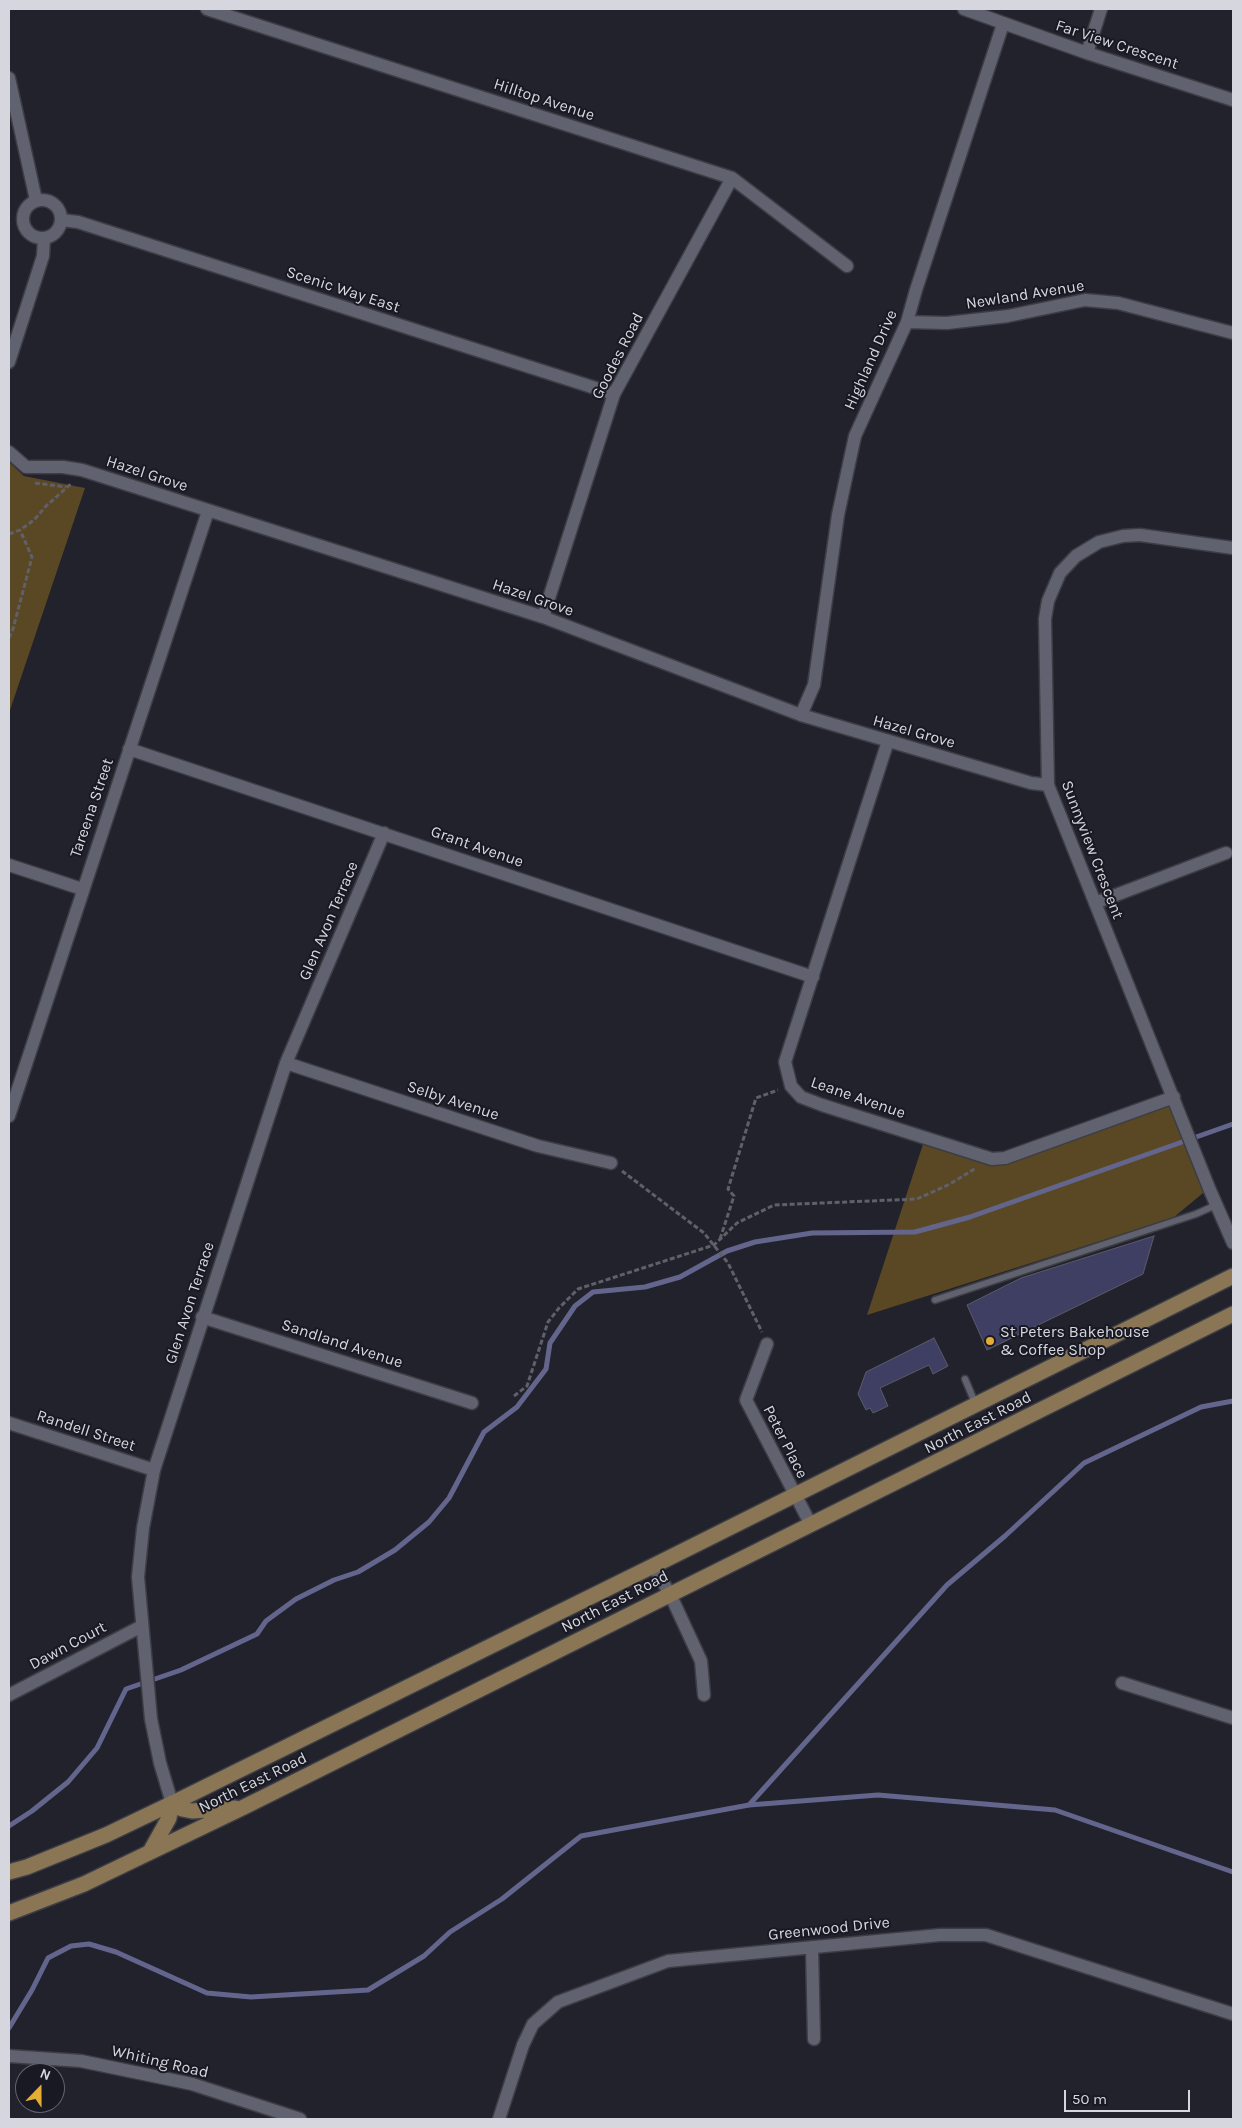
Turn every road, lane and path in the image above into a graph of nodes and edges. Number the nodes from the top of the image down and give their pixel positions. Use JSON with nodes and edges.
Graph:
{"nodes":[{"id":1,"x":207,"y":9,"type":"edge"},
{"id":2,"x":964,"y":9,"type":"edge"},
{"id":3,"x":1101,"y":9,"type":"edge"},
{"id":4,"x":1003,"y":24,"type":"junction"},
{"id":5,"x":1087,"y":53,"type":"junction"},
{"id":6,"x":9,"y":78,"type":"edge"},
{"id":7,"x":1233,"y":100,"type":"edge"},
{"id":8,"x":732,"y":178,"type":"junction"},
{"id":9,"x":36,"y":200,"type":"junction"},
{"id":10,"x":61,"y":220,"type":"junction"},
{"id":11,"x":44,"y":238,"type":"junction"},
{"id":12,"x":847,"y":266,"type":"dead end"},
{"id":13,"x":907,"y":322,"type":"junction"},
{"id":14,"x":1233,"y":333,"type":"edge"},
{"id":15,"x":9,"y":362,"type":"edge"},
{"id":16,"x":614,"y":394,"type":"junction"},
{"id":17,"x":9,"y":452,"type":"edge"},
{"id":18,"x":90,"y":472,"type":"junction"},
{"id":19,"x":208,"y":511,"type":"junction"},
{"id":20,"x":20,"y":530,"type":"junction"},
{"id":21,"x":9,"y":534,"type":"edge"},
{"id":22,"x":1233,"y":548,"type":"edge"},
{"id":23,"x":543,"y":617,"type":"junction"},
{"id":24,"x":9,"y":638,"type":"edge"},
{"id":25,"x":801,"y":716,"type":"junction"},
{"id":26,"x":888,"y":741,"type":"junction"},
{"id":27,"x":129,"y":749,"type":"junction"},
{"id":28,"x":1048,"y":785,"type":"junction"},
{"id":29,"x":384,"y":832,"type":"junction"},
{"id":30,"x":1226,"y":853,"type":"dead end"},
{"id":31,"x":9,"y":865,"type":"edge"},
{"id":32,"x":82,"y":889,"type":"junction"},
{"id":33,"x":1095,"y":903,"type":"junction"},
{"id":34,"x":813,"y":977,"type":"junction"},
{"id":35,"x":286,"y":1063,"type":"junction"},
{"id":36,"x":791,"y":1086,"type":"junction"},
{"id":37,"x":1174,"y":1097,"type":"junction"},
{"id":38,"x":9,"y":1116,"type":"edge"},
{"id":39,"x":992,"y":1159,"type":"junction"},
{"id":40,"x":611,"y":1163,"type":"joint"},
{"id":41,"x":1216,"y":1205,"type":"junction"},
{"id":42,"x":719,"y":1240,"type":"junction"},
{"id":43,"x":1233,"y":1243,"type":"edge"},
{"id":44,"x":714,"y":1245,"type":"junction"},
{"id":45,"x":1233,"y":1276,"type":"edge"},
{"id":46,"x":935,"y":1300,"type":"dead end"},
{"id":47,"x":1233,"y":1314,"type":"edge"},
{"id":48,"x":202,"y":1317,"type":"junction"},
{"id":49,"x":767,"y":1344,"type":"joint"},
{"id":50,"x":965,"y":1379,"type":"dead end"},
{"id":51,"x":514,"y":1396,"type":"dead end"},
{"id":52,"x":472,"y":1403,"type":"dead end"},
{"id":53,"x":976,"y":1405,"type":"junction"},
{"id":54,"x":9,"y":1423,"type":"edge"},
{"id":55,"x":154,"y":1470,"type":"junction"},
{"id":56,"x":794,"y":1496,"type":"junction"},
{"id":57,"x":811,"y":1525,"type":"junction"},
{"id":58,"x":654,"y":1566,"type":"junction"},
{"id":59,"x":670,"y":1594,"type":"junction"},
{"id":60,"x":142,"y":1626,"type":"junction"},
{"id":61,"x":1122,"y":1683,"type":"dead end"},
{"id":62,"x":704,"y":1695,"type":"dead end"},
{"id":63,"x":9,"y":1696,"type":"edge"},
{"id":64,"x":1233,"y":1718,"type":"edge"},
{"id":65,"x":172,"y":1803,"type":"junction"},
{"id":66,"x":244,"y":1807,"type":"junction"},
{"id":67,"x":150,"y":1852,"type":"junction"},
{"id":68,"x":9,"y":1872,"type":"edge"},
{"id":69,"x":9,"y":1913,"type":"edge"},
{"id":70,"x":812,"y":1947,"type":"junction"},
{"id":71,"x":1233,"y":2014,"type":"edge"},
{"id":72,"x":814,"y":2038,"type":"dead end"},
{"id":73,"x":9,"y":2056,"type":"edge"},
{"id":74,"x":300,"y":2119,"type":"edge"},
{"id":75,"x":499,"y":2119,"type":"edge"}],
"edges":[{"from":1,"to":8,"type":"street","name":"Hilltop Avenue"},
{"from":2,"to":4,"type":"street","name":"Far View Crescent"},
{"from":3,"to":5,"type":"street"},
{"from":4,"to":5,"type":"street","name":"Far View Crescent"},
{"from":4,"to":13,"type":"street","name":"Highland Drive"},
{"from":5,"to":7,"type":"street","name":"Far View Crescent"},
{"from":6,"to":9,"type":"street"},
{"from":8,"to":12,"type":"street","name":"Hilltop Avenue"},
{"from":8,"to":16,"type":"street","name":"Goodes Road"},
{"from":9,"to":10,"type":"street"},
{"from":9,"to":11,"type":"street"},
{"from":10,"to":11,"type":"street"},
{"from":10,"to":16,"type":"street","name":"Scenic Way East"},
{"from":11,"to":15,"type":"street"},
{"from":13,"to":14,"type":"street","name":"Newland Avenue"},
{"from":13,"to":25,"type":"street","name":"Highland Drive"},
{"from":16,"to":23,"type":"street","name":"Goodes Road"},
{"from":17,"to":18,"type":"street","name":"Hazel Grove"},
{"from":18,"to":19,"type":"street","name":"Hazel Grove"},
{"from":18,"to":20,"type":"path"},
{"from":19,"to":23,"type":"street","name":"Hazel Grove"},
{"from":19,"to":27,"type":"street","name":"Tareena Street"},
{"from":20,"to":21,"type":"path"},
{"from":20,"to":24,"type":"path"},
{"from":22,"to":28,"type":"street","name":"Sunnyview Crescent"},
{"from":23,"to":25,"type":"street","name":"Hazel Grove"},
{"from":25,"to":26,"type":"street","name":"Hazel Grove"},
{"from":26,"to":28,"type":"street","name":"Hazel Grove"},
{"from":26,"to":34,"type":"street","name":"Leane Avenue"},
{"from":27,"to":29,"type":"street","name":"Grant Avenue"},
{"from":27,"to":32,"type":"street","name":"Tareena Street"},
{"from":28,"to":33,"type":"street","name":"Sunnyview Crescent"},
{"from":29,"to":34,"type":"street","name":"Grant Avenue"},
{"from":29,"to":35,"type":"street","name":"Glen Avon Terrace"},
{"from":30,"to":33,"type":"street"},
{"from":31,"to":32,"type":"street"},
{"from":32,"to":38,"type":"street","name":"Tareena Street"},
{"from":33,"to":37,"type":"street","name":"Sunnyview Crescent"},
{"from":34,"to":36,"type":"street","name":"Leane Avenue"},
{"from":35,"to":40,"type":"street","name":"Selby Avenue"},
{"from":35,"to":48,"type":"street","name":"Glen Avon Terrace"},
{"from":36,"to":39,"type":"street","name":"Leane Avenue"},
{"from":36,"to":42,"type":"path"},
{"from":37,"to":39,"type":"street","name":"Leane Avenue"},
{"from":37,"to":41,"type":"street","name":"Sunnyview Crescent"},
{"from":39,"to":42,"type":"path"},
{"from":40,"to":44,"type":"path"},
{"from":41,"to":43,"type":"street","name":"Sunnyview Crescent"},
{"from":41,"to":46,"type":"lane"},
{"from":42,"to":44,"type":"path"},
{"from":44,"to":49,"type":"path"},
{"from":44,"to":51,"type":"path"},
{"from":45,"to":53,"type":"main road","name":"North East Road"},
{"from":47,"to":57,"type":"main road","name":"North East Road"},
{"from":48,"to":52,"type":"street","name":"Sandland Avenue"},
{"from":48,"to":55,"type":"street","name":"Glen Avon Terrace"},
{"from":49,"to":56,"type":"street","name":"Peter Place"},
{"from":50,"to":53,"type":"lane"},
{"from":53,"to":56,"type":"main road","name":"North East Road"},
{"from":54,"to":55,"type":"street","name":"Randell Street"},
{"from":55,"to":60,"type":"street","name":"Glen Avon Terrace"},
{"from":56,"to":57,"type":"street","name":"Peter Place"},
{"from":56,"to":58,"type":"main road","name":"North East Road"},
{"from":57,"to":59,"type":"main road","name":"North East Road"},
{"from":58,"to":59,"type":"street"},
{"from":58,"to":65,"type":"main road","name":"North East Road"},
{"from":59,"to":62,"type":"street"},
{"from":59,"to":66,"type":"main road","name":"North East Road"},
{"from":60,"to":63,"type":"street","name":"Dawn Court"},
{"from":60,"to":65,"type":"street","name":"Glen Avon Terrace"},
{"from":61,"to":64,"type":"street"},
{"from":65,"to":66,"type":"main road"},
{"from":65,"to":67,"type":"main road"},
{"from":65,"to":68,"type":"main road","name":"North East Road"},
{"from":66,"to":67,"type":"main road","name":"North East Road"},
{"from":67,"to":69,"type":"main road","name":"North East Road"},
{"from":70,"to":71,"type":"street","name":"Greenwood Drive"},
{"from":70,"to":72,"type":"street"},
{"from":70,"to":75,"type":"street","name":"Greenwood Drive"},
{"from":73,"to":74,"type":"street","name":"Whiting Road"}]}
